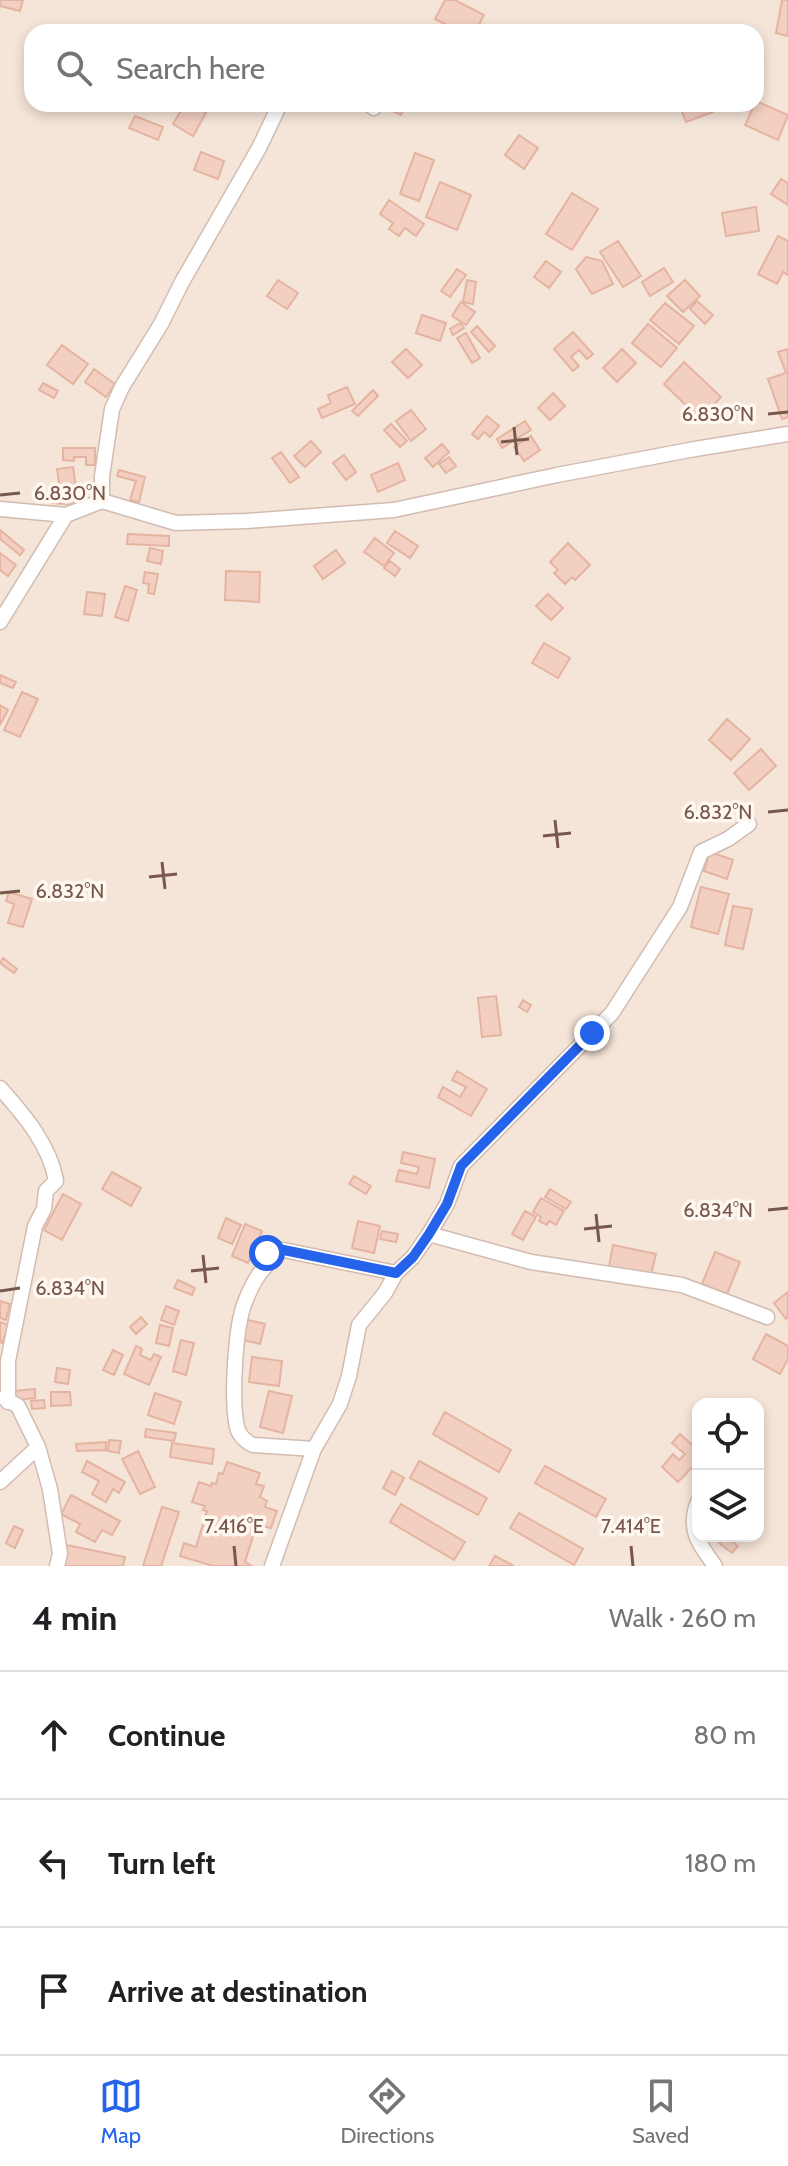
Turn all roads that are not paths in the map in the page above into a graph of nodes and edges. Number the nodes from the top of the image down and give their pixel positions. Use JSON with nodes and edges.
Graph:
{"nodes":[{"id":1,"x":276,"y":112,"type":"edge"},
{"id":2,"x":788,"y":434,"type":"edge"},
{"id":3,"x":102,"y":501,"type":"junction"},
{"id":4,"x":0,"y":509,"type":"edge"},
{"id":5,"x":66,"y":515,"type":"junction"},
{"id":6,"x":0,"y":622,"type":"edge"},
{"id":7,"x":749,"y":824,"type":"dead end"},
{"id":8,"x":0,"y":1088,"type":"edge"},
{"id":9,"x":429,"y":1234,"type":"junction"},
{"id":10,"x":396,"y":1273,"type":"junction"},
{"id":11,"x":767,"y":1317,"type":"dead end"},
{"id":12,"x":4,"y":1398,"type":"edge"},
{"id":13,"x":38,"y":1447,"type":"junction"},
{"id":14,"x":314,"y":1449,"type":"junction"},
{"id":15,"x":0,"y":1482,"type":"edge"},
{"id":16,"x":698,"y":1542,"type":"edge"},
{"id":17,"x":57,"y":1566,"type":"edge"},
{"id":18,"x":272,"y":1566,"type":"edge"},
{"id":19,"x":715,"y":1566,"type":"edge"}],
"edges":[{"from":1,"to":3,"type":"street"},
{"from":2,"to":3,"type":"street"},
{"from":3,"to":5,"type":"street"},
{"from":4,"to":5,"type":"street"},
{"from":5,"to":6,"type":"street"},
{"from":7,"to":9,"type":"street"},
{"from":8,"to":12,"type":"street"},
{"from":9,"to":10,"type":"street"},
{"from":9,"to":11,"type":"street"},
{"from":10,"to":14,"type":"street"},
{"from":10,"to":14,"type":"street"},
{"from":12,"to":13,"type":"street"},
{"from":13,"to":15,"type":"street"},
{"from":13,"to":17,"type":"street"},
{"from":14,"to":18,"type":"street"},
{"from":16,"to":19,"type":"street"}]}
